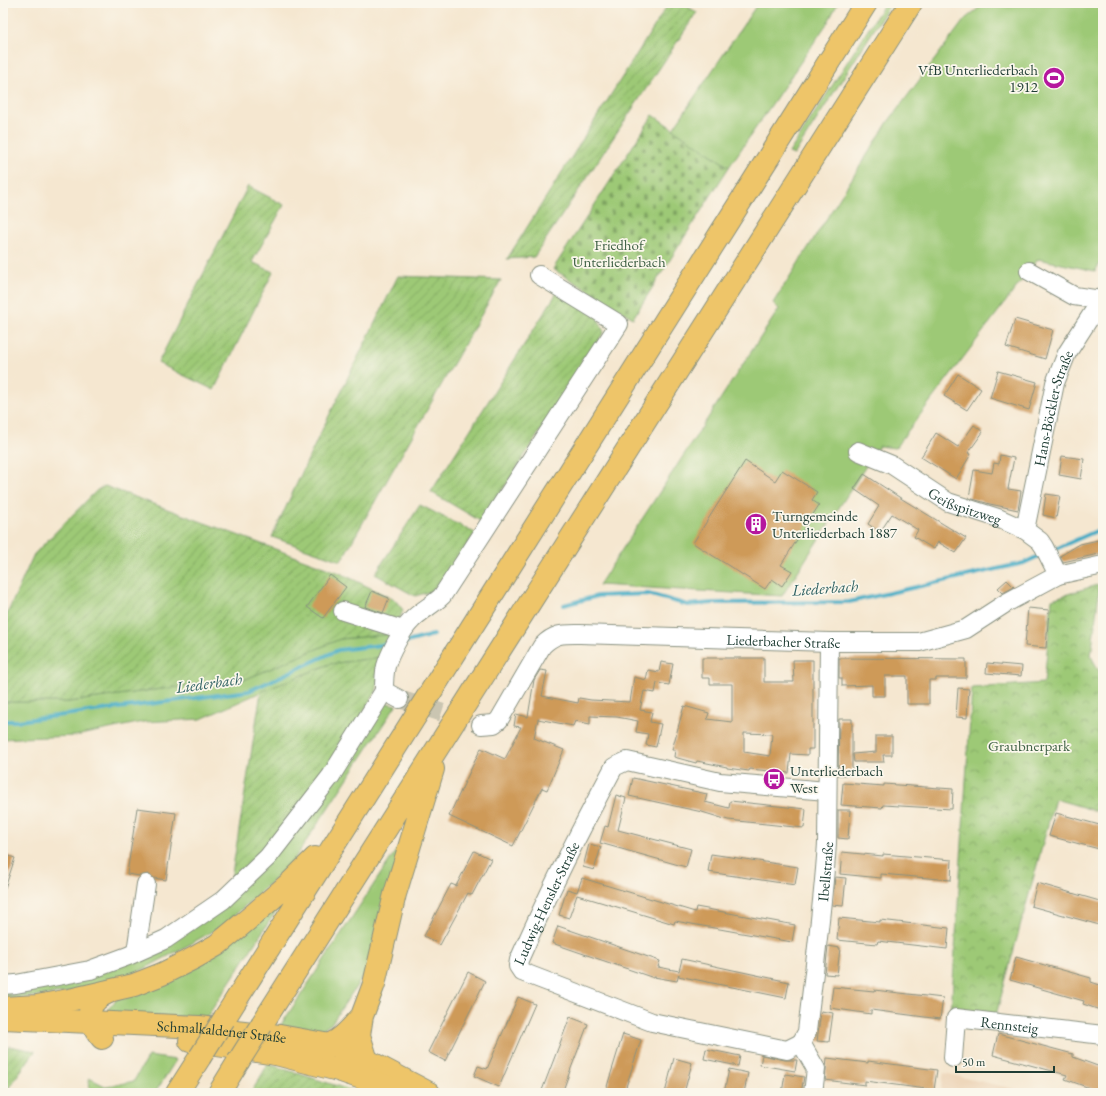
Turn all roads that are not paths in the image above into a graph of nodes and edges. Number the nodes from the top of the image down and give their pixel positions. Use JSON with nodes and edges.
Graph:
{"nodes":[{"id":1,"x":850,"y":3,"type":"edge"},
{"id":2,"x":866,"y":3,"type":"edge"},
{"id":3,"x":911,"y":3,"type":"edge"},
{"id":4,"x":921,"y":3,"type":"edge"},
{"id":5,"x":886,"y":43,"type":"junction"},
{"id":6,"x":798,"y":111,"type":"junction"},
{"id":7,"x":1029,"y":271,"type":"dead end"},
{"id":8,"x":540,"y":275,"type":"dead end"},
{"id":9,"x":1102,"y":298,"type":"edge"},
{"id":10,"x":858,"y":451,"type":"dead end"},
{"id":11,"x":1025,"y":530,"type":"junction"},
{"id":12,"x":1051,"y":560,"type":"junction"},
{"id":13,"x":1103,"y":565,"type":"edge"},
{"id":14,"x":343,"y":611,"type":"dead end"},
{"id":15,"x":402,"y":632,"type":"junction"},
{"id":16,"x":829,"y":642,"type":"junction"},
{"id":17,"x":487,"y":725,"type":"dead end"},
{"id":18,"x":440,"y":745,"type":"junction"},
{"id":19,"x":827,"y":791,"type":"junction"},
{"id":20,"x":346,"y":825,"type":"junction"},
{"id":21,"x":146,"y":884,"type":"dead end"},
{"id":22,"x":136,"y":952,"type":"junction"},
{"id":23,"x":3,"y":984,"type":"edge"},
{"id":24,"x":110,"y":991,"type":"junction"},
{"id":25,"x":3,"y":1008,"type":"edge"},
{"id":26,"x":362,"y":1016,"type":"junction"},
{"id":27,"x":3,"y":1020,"type":"edge"},
{"id":28,"x":96,"y":1031,"type":"junction"},
{"id":29,"x":1103,"y":1035,"type":"edge"},
{"id":30,"x":801,"y":1043,"type":"junction"},
{"id":31,"x":330,"y":1045,"type":"junction"},
{"id":32,"x":276,"y":1054,"type":"junction"},
{"id":33,"x":953,"y":1058,"type":"dead end"},
{"id":34,"x":367,"y":1060,"type":"junction"},
{"id":35,"x":177,"y":1093,"type":"edge"},
{"id":36,"x":218,"y":1093,"type":"edge"},
{"id":37,"x":406,"y":1093,"type":"edge"},
{"id":38,"x":429,"y":1093,"type":"edge"},
{"id":39,"x":813,"y":1093,"type":"edge"}],
"edges":[{"from":1,"to":6,"type":"main road"},
{"from":2,"to":6,"type":"main road"},
{"from":3,"to":5,"type":"main road"},
{"from":4,"to":5,"type":"main road"},
{"from":5,"to":18,"type":"main road"},
{"from":6,"to":20,"type":"main road"},
{"from":7,"to":9,"type":"street"},
{"from":8,"to":15,"type":"street"},
{"from":9,"to":11,"type":"street","name":"Hans-Böckler-Straße"},
{"from":10,"to":11,"type":"street","name":"Geißspitzweg"},
{"from":11,"to":12,"type":"street","name":"Geißspitzweg"},
{"from":12,"to":13,"type":"street","name":"Liederbacher Straße"},
{"from":12,"to":16,"type":"street","name":"Liederbacher Straße"},
{"from":14,"to":15,"type":"street"},
{"from":15,"to":22,"type":"street"},
{"from":16,"to":17,"type":"street","name":"Liederbacher Straße"},
{"from":16,"to":19,"type":"street","name":"Ibellstraße"},
{"from":18,"to":26,"type":"main road"},
{"from":18,"to":36,"type":"main road","bridge":true},
{"from":19,"to":30,"type":"street","name":"Ibellstraße"},
{"from":19,"to":30,"type":"street","name":"Ludwig-Hensler-Straße"},
{"from":20,"to":24,"type":"main road"},
{"from":20,"to":35,"type":"main road","bridge":true},
{"from":21,"to":22,"type":"street"},
{"from":22,"to":23,"type":"street"},
{"from":24,"to":25,"type":"main road"},
{"from":24,"to":28,"type":"main road"},
{"from":26,"to":31,"type":"main road"},
{"from":26,"to":34,"type":"main road"},
{"from":27,"to":28,"type":"main road","name":"Schmalkaldener Straße"},
{"from":28,"to":31,"type":"main road","name":"Schmalkaldener Straße"},
{"from":28,"to":32,"type":"main road","name":"Schmalkaldener Straße"},
{"from":29,"to":33,"type":"street","name":"Rennsteig"},
{"from":30,"to":39,"type":"street"},
{"from":31,"to":32,"type":"main road"},
{"from":31,"to":34,"type":"main road","name":"Schmalkaldener Straße"},
{"from":32,"to":37,"type":"main road","name":"Schmalkaldener Straße"},
{"from":34,"to":38,"type":"main road","name":"Schmalkaldener Straße"}]}
